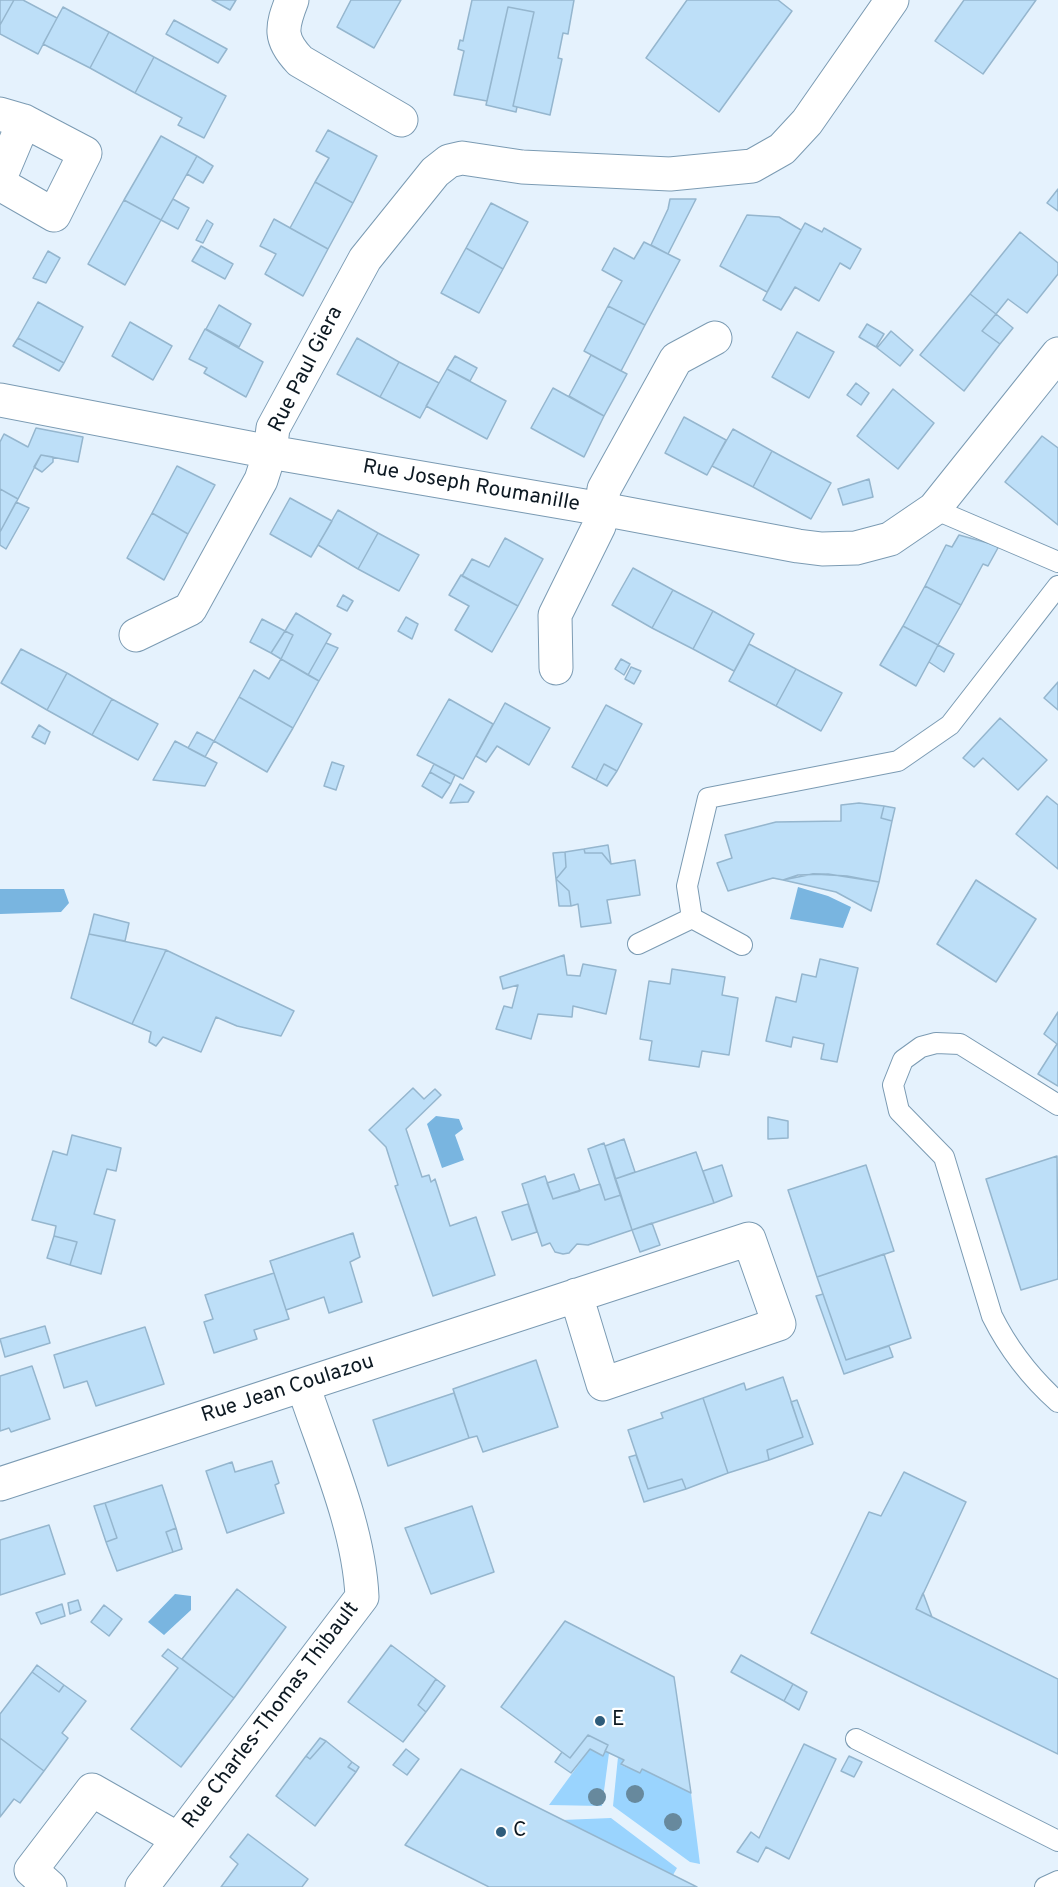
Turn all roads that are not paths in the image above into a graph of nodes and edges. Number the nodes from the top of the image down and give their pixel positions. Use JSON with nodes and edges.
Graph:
{"nodes":[{"id":1,"x":292,"y":0,"type":"edge"},
{"id":2,"x":892,"y":0,"type":"edge"},
{"id":3,"x":12,"y":118,"type":"edge"},
{"id":4,"x":400,"y":120,"type":"dead end"},
{"id":5,"x":0,"y":178,"type":"edge"},
{"id":6,"x":0,"y":184,"type":"edge"},
{"id":7,"x":715,"y":338,"type":"dead end"},
{"id":8,"x":1058,"y":354,"type":"edge"},
{"id":9,"x":0,"y":400,"type":"edge"},
{"id":10,"x":270,"y":453,"type":"junction"},
{"id":11,"x":602,"y":509,"type":"junction"},
{"id":12,"x":934,"y":509,"type":"junction"},
{"id":13,"x":1058,"y":562,"type":"edge"},
{"id":14,"x":1058,"y":586,"type":"edge"},
{"id":15,"x":136,"y":635,"type":"dead end"},
{"id":16,"x":556,"y":668,"type":"dead end"},
{"id":17,"x":692,"y":918,"type":"junction"},
{"id":18,"x":638,"y":944,"type":"dead end"},
{"id":19,"x":742,"y":945,"type":"dead end"},
{"id":20,"x":1058,"y":1105,"type":"edge"},
{"id":21,"x":576,"y":1295,"type":"junction"},
{"id":22,"x":303,"y":1384,"type":"junction"},
{"id":23,"x":1058,"y":1402,"type":"edge"},
{"id":24,"x":0,"y":1484,"type":"edge"},
{"id":25,"x":856,"y":1739,"type":"dead end"},
{"id":26,"x":178,"y":1839,"type":"junction"},
{"id":27,"x":1058,"y":1841,"type":"edge"},
{"id":28,"x":1058,"y":1881,"type":"edge"},
{"id":29,"x":50,"y":1887,"type":"edge"},
{"id":30,"x":142,"y":1887,"type":"edge"},
{"id":31,"x":1045,"y":1887,"type":"edge"}],
"edges":[{"from":1,"to":4,"type":"street"},
{"from":2,"to":10,"type":"street","name":"Rue Paul Giera"},
{"from":3,"to":5,"type":"street"},
{"from":3,"to":6,"type":"street"},
{"from":7,"to":11,"type":"street"},
{"from":8,"to":12,"type":"street","name":"Rue Joseph Roumanille"},
{"from":9,"to":10,"type":"street","name":"Rue Joseph Roumanille"},
{"from":10,"to":11,"type":"street","name":"Rue Joseph Roumanille"},
{"from":10,"to":15,"type":"street","name":"Rue Paul Giera"},
{"from":11,"to":12,"type":"street","name":"Rue Joseph Roumanille"},
{"from":11,"to":16,"type":"street"},
{"from":12,"to":13,"type":"lane"},
{"from":14,"to":17,"type":"lane"},
{"from":17,"to":18,"type":"lane"},
{"from":17,"to":19,"type":"lane"},
{"from":20,"to":23,"type":"lane"},
{"from":21,"to":21,"type":"street","name":"Rue Jean Coulazou"},
{"from":21,"to":22,"type":"street","name":"Rue Jean Coulazou"},
{"from":22,"to":24,"type":"street","name":"Rue Jean Coulazou"},
{"from":22,"to":26,"type":"street","name":"Rue Charles-Thomas Thibault"},
{"from":25,"to":27,"type":"lane"},
{"from":26,"to":29,"type":"street","name":"Rue Charles-Thomas Thibault"},
{"from":26,"to":30,"type":"street","name":"Rue Charles-Thomas Thibault"},
{"from":28,"to":31,"type":"lane"}]}
